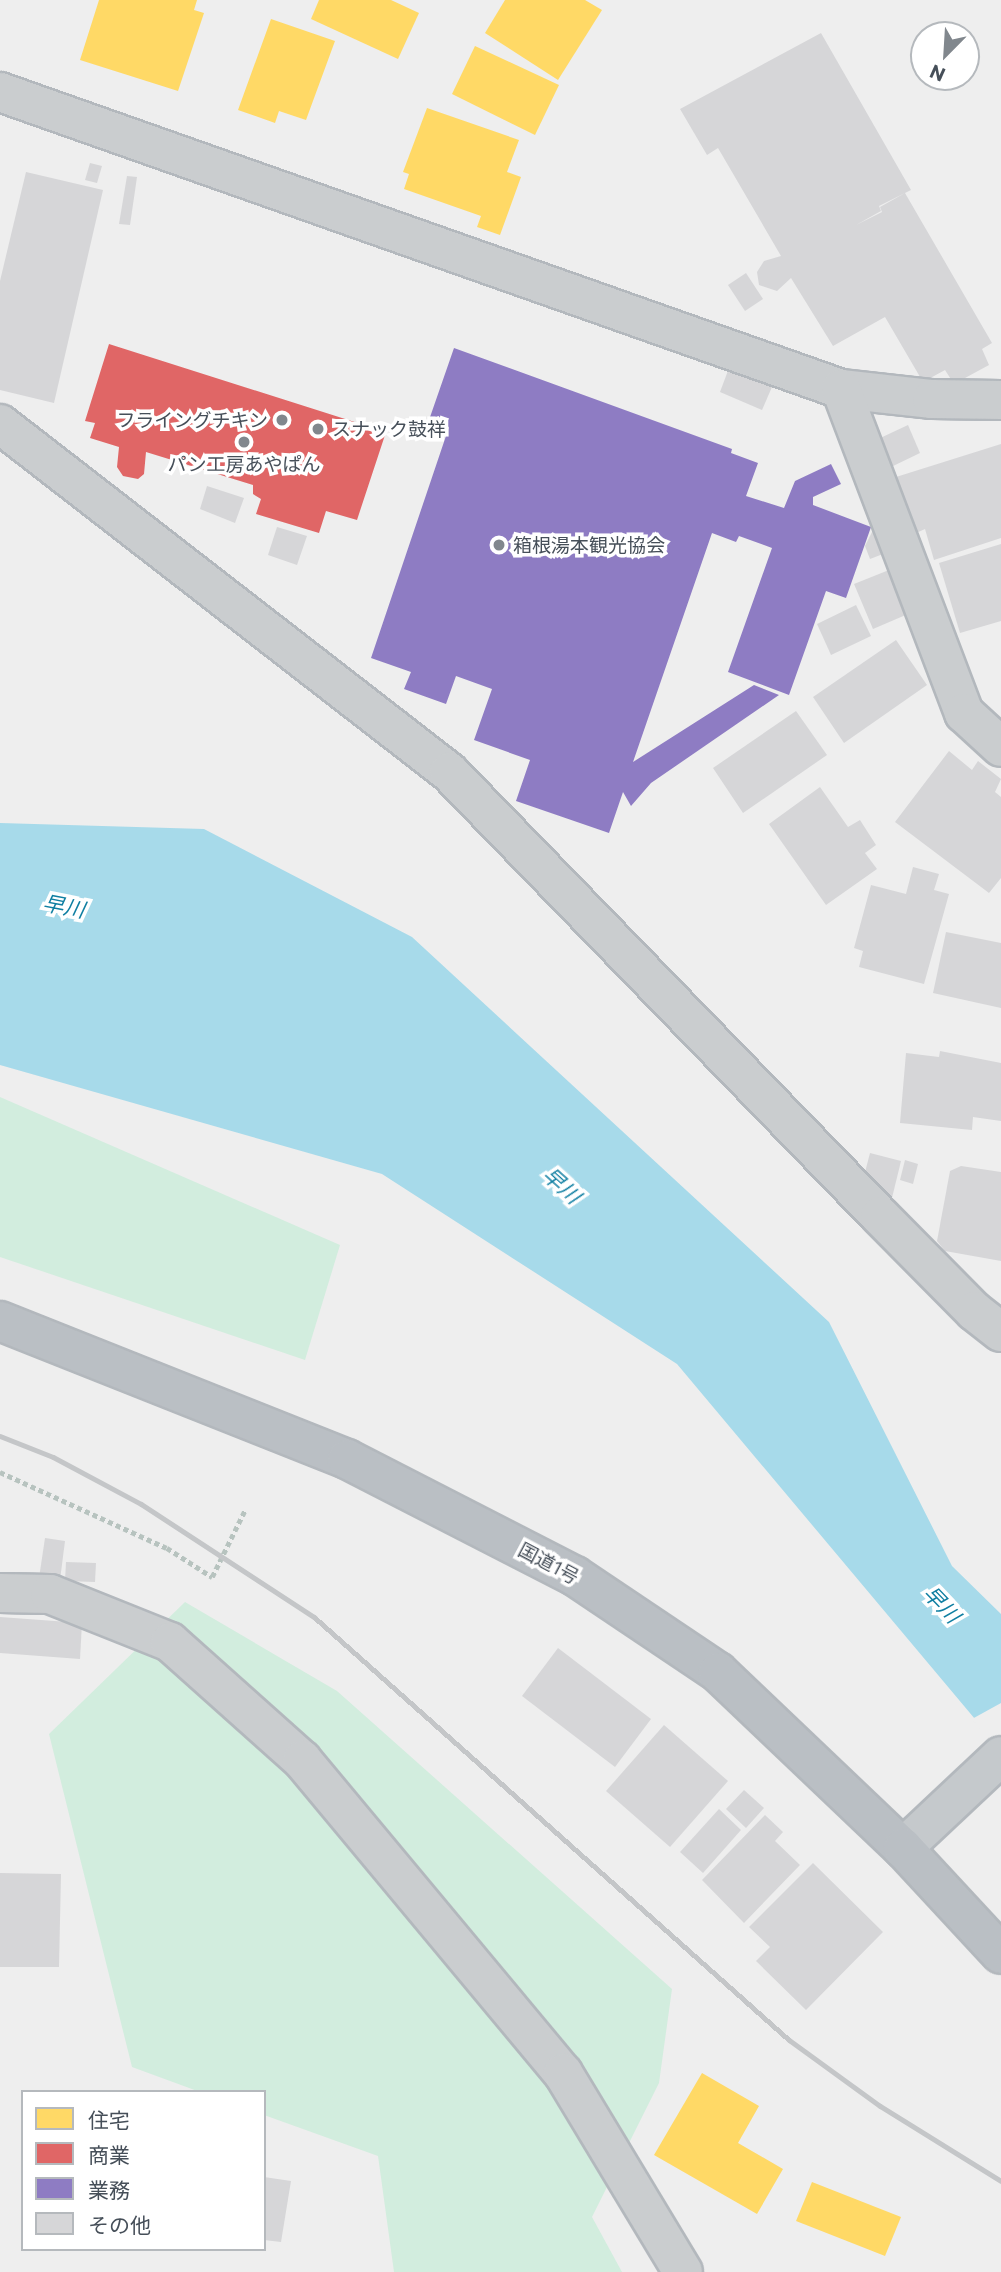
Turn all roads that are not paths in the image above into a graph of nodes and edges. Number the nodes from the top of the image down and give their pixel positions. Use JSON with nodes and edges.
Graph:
{"nodes":[{"id":1,"x":0,"y":92,"type":"edge"},
{"id":2,"x":841,"y":388,"type":"junction"},
{"id":3,"x":1001,"y":400,"type":"edge"},
{"id":4,"x":0,"y":424,"type":"edge"},
{"id":5,"x":1001,"y":747,"type":"edge"},
{"id":6,"x":0,"y":1321,"type":"edge"},
{"id":7,"x":1001,"y":1332,"type":"edge"},
{"id":8,"x":0,"y":1593,"type":"edge"},
{"id":9,"x":1001,"y":1756,"type":"edge"},
{"id":10,"x":903,"y":1847,"type":"junction"},
{"id":11,"x":1001,"y":1954,"type":"edge"},
{"id":12,"x":683,"y":2272,"type":"edge"}],
"edges":[{"from":1,"to":2,"type":"street"},
{"from":2,"to":3,"type":"street"},
{"from":2,"to":5,"type":"street"},
{"from":4,"to":7,"type":"street"},
{"from":6,"to":10,"type":"highway","name":"国道1号"},
{"from":8,"to":12,"type":"street"},
{"from":9,"to":10,"type":"main road"},
{"from":10,"to":11,"type":"highway","name":"国道1号"}]}
